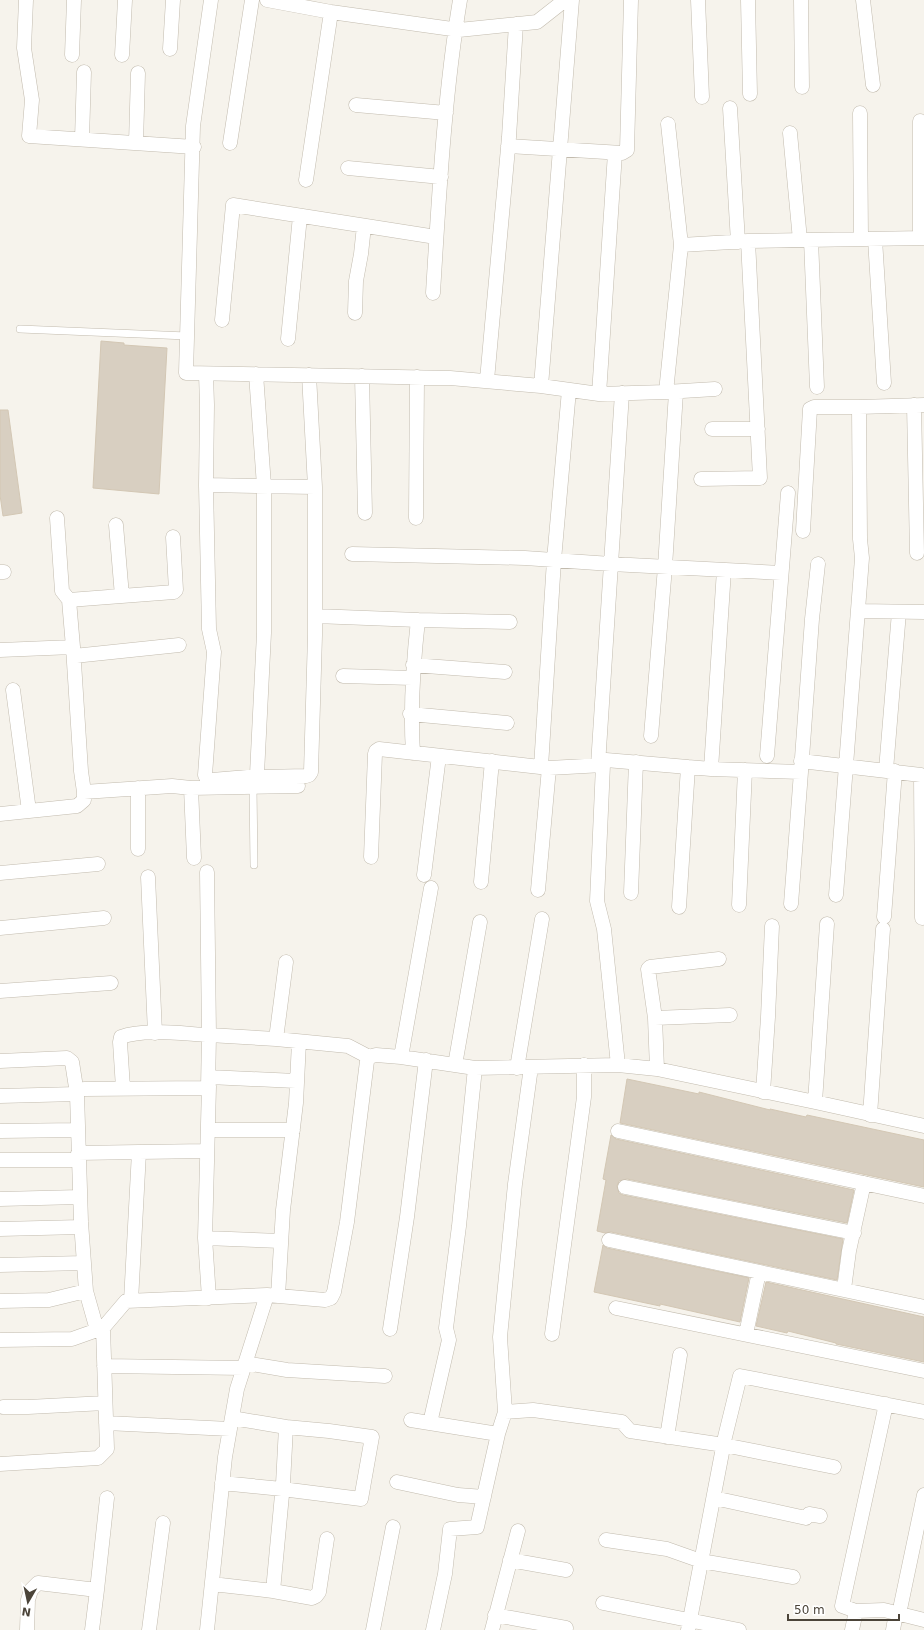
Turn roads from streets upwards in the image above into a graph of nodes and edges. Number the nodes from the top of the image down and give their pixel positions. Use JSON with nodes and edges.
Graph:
{"nodes":[{"id":1,"x":26,"y":0,"type":"edge"},
{"id":2,"x":74,"y":0,"type":"edge"},
{"id":3,"x":125,"y":0,"type":"edge"},
{"id":4,"x":173,"y":0,"type":"edge"},
{"id":5,"x":211,"y":0,"type":"edge"},
{"id":6,"x":252,"y":0,"type":"edge"},
{"id":7,"x":267,"y":0,"type":"edge"},
{"id":8,"x":460,"y":0,"type":"edge"},
{"id":9,"x":565,"y":0,"type":"edge"},
{"id":10,"x":572,"y":0,"type":"edge"},
{"id":11,"x":631,"y":0,"type":"edge"},
{"id":12,"x":698,"y":0,"type":"edge"},
{"id":13,"x":748,"y":0,"type":"edge"},
{"id":14,"x":801,"y":0,"type":"edge"},
{"id":15,"x":863,"y":0,"type":"edge"},
{"id":16,"x":331,"y":12,"type":"junction"},
{"id":17,"x":516,"y":24,"type":"junction"},
{"id":18,"x":455,"y":29,"type":"junction"},
{"id":19,"x":170,"y":49,"type":"dead end"},
{"id":20,"x":72,"y":55,"type":"dead end"},
{"id":21,"x":122,"y":55,"type":"dead end"},
{"id":22,"x":84,"y":72,"type":"dead end"},
{"id":23,"x":138,"y":73,"type":"dead end"},
{"id":24,"x":872,"y":85,"type":"dead end"},
{"id":25,"x":802,"y":87,"type":"dead end"},
{"id":26,"x":750,"y":94,"type":"dead end"},
{"id":27,"x":702,"y":97,"type":"dead end"},
{"id":28,"x":356,"y":105,"type":"dead end"},
{"id":29,"x":730,"y":108,"type":"dead end"},
{"id":30,"x":446,"y":113,"type":"junction"},
{"id":31,"x":860,"y":113,"type":"dead end"},
{"id":32,"x":920,"y":122,"type":"dead end"},
{"id":33,"x":668,"y":124,"type":"dead end"},
{"id":34,"x":790,"y":133,"type":"dead end"},
{"id":35,"x":82,"y":139,"type":"junction"},
{"id":36,"x":136,"y":143,"type":"junction"},
{"id":37,"x":230,"y":143,"type":"dead end"},
{"id":38,"x":508,"y":146,"type":"junction"},
{"id":39,"x":194,"y":147,"type":"junction"},
{"id":40,"x":559,"y":149,"type":"junction"},
{"id":41,"x":615,"y":153,"type":"junction"},
{"id":42,"x":348,"y":168,"type":"dead end"},
{"id":43,"x":441,"y":177,"type":"junction"},
{"id":44,"x":306,"y":180,"type":"dead end"},
{"id":45,"x":300,"y":216,"type":"junction"},
{"id":46,"x":364,"y":226,"type":"junction"},
{"id":47,"x":436,"y":237,"type":"junction"},
{"id":48,"x":922,"y":238,"type":"edge"},
{"id":49,"x":861,"y":239,"type":"junction"},
{"id":50,"x":875,"y":239,"type":"junction"},
{"id":51,"x":805,"y":240,"type":"junction"},
{"id":52,"x":743,"y":242,"type":"junction"},
{"id":53,"x":681,"y":246,"type":"junction"},
{"id":54,"x":433,"y":294,"type":"dead end"},
{"id":55,"x":355,"y":313,"type":"dead end"},
{"id":56,"x":222,"y":320,"type":"dead end"},
{"id":57,"x":288,"y":339,"type":"dead end"},
{"id":58,"x":206,"y":374,"type":"junction"},
{"id":59,"x":256,"y":374,"type":"junction"},
{"id":60,"x":309,"y":375,"type":"junction"},
{"id":61,"x":362,"y":376,"type":"junction"},
{"id":62,"x":417,"y":377,"type":"junction"},
{"id":63,"x":487,"y":380,"type":"junction"},
{"id":64,"x":884,"y":384,"type":"dead end"},
{"id":65,"x":541,"y":386,"type":"junction"},
{"id":66,"x":816,"y":388,"type":"dead end"},
{"id":67,"x":715,"y":389,"type":"dead end"},
{"id":68,"x":569,"y":390,"type":"junction"},
{"id":69,"x":671,"y":392,"type":"junction"},
{"id":70,"x":622,"y":393,"type":"junction"},
{"id":71,"x":599,"y":394,"type":"junction"},
{"id":72,"x":919,"y":405,"type":"edge"},
{"id":73,"x":859,"y":407,"type":"junction"},
{"id":74,"x":712,"y":428,"type":"dead end"},
{"id":75,"x":758,"y":429,"type":"junction"},
{"id":76,"x":701,"y":479,"type":"dead end"},
{"id":77,"x":206,"y":485,"type":"junction"},
{"id":78,"x":264,"y":486,"type":"junction"},
{"id":79,"x":315,"y":487,"type":"junction"},
{"id":80,"x":788,"y":493,"type":"dead end"},
{"id":81,"x":365,"y":513,"type":"dead end"},
{"id":82,"x":57,"y":518,"type":"dead end"},
{"id":83,"x":416,"y":518,"type":"dead end"},
{"id":84,"x":116,"y":525,"type":"dead end"},
{"id":85,"x":803,"y":531,"type":"dead end"},
{"id":86,"x":173,"y":537,"type":"dead end"},
{"id":87,"x":917,"y":553,"type":"dead end"},
{"id":88,"x":352,"y":554,"type":"dead end"},
{"id":89,"x":554,"y":560,"type":"junction"},
{"id":90,"x":611,"y":564,"type":"junction"},
{"id":91,"x":818,"y":564,"type":"dead end"},
{"id":92,"x":665,"y":567,"type":"junction"},
{"id":93,"x":724,"y":570,"type":"junction"},
{"id":94,"x":781,"y":573,"type":"junction"},
{"id":95,"x":122,"y":596,"type":"junction"},
{"id":96,"x":69,"y":600,"type":"junction"},
{"id":97,"x":859,"y":611,"type":"junction"},
{"id":98,"x":899,"y":612,"type":"junction"},
{"id":99,"x":924,"y":612,"type":"edge"},
{"id":100,"x":314,"y":616,"type":"junction"},
{"id":101,"x":418,"y":620,"type":"junction"},
{"id":102,"x":510,"y":622,"type":"dead end"},
{"id":103,"x":179,"y":646,"type":"dead end"},
{"id":104,"x":0,"y":650,"type":"edge"},
{"id":105,"x":73,"y":652,"type":"junction"},
{"id":106,"x":412,"y":671,"type":"junction"},
{"id":107,"x":505,"y":672,"type":"dead end"},
{"id":108,"x":343,"y":676,"type":"dead end"},
{"id":109,"x":13,"y":690,"type":"dead end"},
{"id":110,"x":410,"y":714,"type":"junction"},
{"id":111,"x":507,"y":723,"type":"dead end"},
{"id":112,"x":651,"y":736,"type":"dead end"},
{"id":113,"x":413,"y":753,"type":"junction"},
{"id":114,"x":439,"y":756,"type":"junction"},
{"id":115,"x":767,"y":756,"type":"dead end"},
{"id":116,"x":492,"y":761,"type":"junction"},
{"id":117,"x":636,"y":762,"type":"junction"},
{"id":118,"x":600,"y":765,"type":"junction"},
{"id":119,"x":801,"y":766,"type":"junction"},
{"id":120,"x":845,"y":766,"type":"junction"},
{"id":121,"x":688,"y":767,"type":"junction"},
{"id":122,"x":545,"y":768,"type":"junction"},
{"id":123,"x":711,"y":768,"type":"junction"},
{"id":124,"x":745,"y":770,"type":"junction"},
{"id":125,"x":890,"y":770,"type":"junction"},
{"id":126,"x":256,"y":782,"type":"junction"},
{"id":127,"x":298,"y":786,"type":"dead end"},
{"id":128,"x":138,"y":788,"type":"junction"},
{"id":129,"x":191,"y":788,"type":"junction"},
{"id":130,"x":84,"y":792,"type":"junction"},
{"id":131,"x":29,"y":810,"type":"junction"},
{"id":132,"x":0,"y":814,"type":"edge"},
{"id":133,"x":138,"y":849,"type":"dead end"},
{"id":134,"x":371,"y":857,"type":"dead end"},
{"id":135,"x":194,"y":858,"type":"dead end"},
{"id":136,"x":98,"y":864,"type":"dead end"},
{"id":137,"x":207,"y":872,"type":"dead end"},
{"id":138,"x":0,"y":873,"type":"edge"},
{"id":139,"x":424,"y":875,"type":"dead end"},
{"id":140,"x":148,"y":877,"type":"dead end"},
{"id":141,"x":481,"y":882,"type":"dead end"},
{"id":142,"x":431,"y":888,"type":"dead end"},
{"id":143,"x":538,"y":890,"type":"dead end"},
{"id":144,"x":631,"y":893,"type":"dead end"},
{"id":145,"x":836,"y":895,"type":"dead end"},
{"id":146,"x":791,"y":904,"type":"dead end"},
{"id":147,"x":739,"y":905,"type":"dead end"},
{"id":148,"x":680,"y":907,"type":"dead end"},
{"id":149,"x":104,"y":918,"type":"dead end"},
{"id":150,"x":922,"y":918,"type":"dead end"},
{"id":151,"x":542,"y":919,"type":"dead end"},
{"id":152,"x":480,"y":922,"type":"dead end"},
{"id":153,"x":827,"y":924,"type":"dead end"},
{"id":154,"x":772,"y":926,"type":"dead end"},
{"id":155,"x":0,"y":928,"type":"edge"},
{"id":156,"x":720,"y":959,"type":"dead end"},
{"id":157,"x":286,"y":962,"type":"dead end"},
{"id":158,"x":112,"y":983,"type":"dead end"},
{"id":159,"x":0,"y":991,"type":"edge"},
{"id":160,"x":730,"y":1015,"type":"dead end"},
{"id":161,"x":655,"y":1018,"type":"junction"},
{"id":162,"x":155,"y":1033,"type":"junction"},
{"id":163,"x":209,"y":1035,"type":"junction"},
{"id":164,"x":276,"y":1039,"type":"junction"},
{"id":165,"x":299,"y":1042,"type":"junction"},
{"id":166,"x":369,"y":1057,"type":"junction"},
{"id":167,"x":401,"y":1057,"type":"junction"},
{"id":168,"x":426,"y":1060,"type":"junction"},
{"id":169,"x":0,"y":1061,"type":"edge"},
{"id":170,"x":454,"y":1064,"type":"junction"},
{"id":171,"x":584,"y":1065,"type":"junction"},
{"id":172,"x":618,"y":1065,"type":"junction"},
{"id":173,"x":476,"y":1068,"type":"junction"},
{"id":174,"x":517,"y":1068,"type":"junction"},
{"id":175,"x":531,"y":1068,"type":"junction"},
{"id":176,"x":657,"y":1069,"type":"junction"},
{"id":177,"x":296,"y":1081,"type":"junction"},
{"id":178,"x":209,"y":1082,"type":"junction"},
{"id":179,"x":123,"y":1088,"type":"junction"},
{"id":180,"x":80,"y":1092,"type":"junction"},
{"id":181,"x":763,"y":1092,"type":"junction"},
{"id":182,"x":0,"y":1096,"type":"edge"},
{"id":183,"x":815,"y":1102,"type":"junction"},
{"id":184,"x":870,"y":1114,"type":"junction"},
{"id":185,"x":924,"y":1126,"type":"edge"},
{"id":186,"x":78,"y":1130,"type":"junction"},
{"id":187,"x":208,"y":1130,"type":"junction"},
{"id":188,"x":293,"y":1130,"type":"junction"},
{"id":189,"x":0,"y":1131,"type":"edge"},
{"id":190,"x":618,"y":1131,"type":"dead end"},
{"id":191,"x":208,"y":1151,"type":"junction"},
{"id":192,"x":139,"y":1152,"type":"junction"},
{"id":193,"x":78,"y":1157,"type":"junction"},
{"id":194,"x":0,"y":1160,"type":"edge"},
{"id":195,"x":864,"y":1183,"type":"junction"},
{"id":196,"x":626,"y":1187,"type":"dead end"},
{"id":197,"x":924,"y":1196,"type":"edge"},
{"id":198,"x":80,"y":1197,"type":"junction"},
{"id":199,"x":0,"y":1199,"type":"edge"},
{"id":200,"x":81,"y":1227,"type":"junction"},
{"id":201,"x":0,"y":1229,"type":"edge"},
{"id":202,"x":854,"y":1233,"type":"junction"},
{"id":203,"x":205,"y":1238,"type":"junction"},
{"id":204,"x":609,"y":1240,"type":"dead end"},
{"id":205,"x":281,"y":1241,"type":"junction"},
{"id":206,"x":84,"y":1263,"type":"junction"},
{"id":207,"x":0,"y":1265,"type":"edge"},
{"id":208,"x":759,"y":1272,"type":"junction"},
{"id":209,"x":844,"y":1289,"type":"junction"},
{"id":210,"x":86,"y":1292,"type":"junction"},
{"id":211,"x":273,"y":1296,"type":"junction"},
{"id":212,"x":210,"y":1298,"type":"junction"},
{"id":213,"x":0,"y":1301,"type":"edge"},
{"id":214,"x":131,"y":1301,"type":"junction"},
{"id":215,"x":924,"y":1306,"type":"edge"},
{"id":216,"x":616,"y":1308,"type":"dead end"},
{"id":217,"x":390,"y":1328,"type":"dead end"},
{"id":218,"x":100,"y":1329,"type":"junction"},
{"id":219,"x":552,"y":1334,"type":"dead end"},
{"id":220,"x":746,"y":1334,"type":"junction"},
{"id":221,"x":0,"y":1340,"type":"edge"},
{"id":222,"x":680,"y":1355,"type":"dead end"},
{"id":223,"x":104,"y":1366,"type":"junction"},
{"id":224,"x":245,"y":1366,"type":"junction"},
{"id":225,"x":924,"y":1371,"type":"edge"},
{"id":226,"x":385,"y":1376,"type":"dead end"},
{"id":227,"x":105,"y":1404,"type":"junction"},
{"id":228,"x":886,"y":1404,"type":"junction"},
{"id":229,"x":3,"y":1406,"type":"dead end"},
{"id":230,"x":505,"y":1412,"type":"junction"},
{"id":231,"x":924,"y":1412,"type":"edge"},
{"id":232,"x":410,"y":1420,"type":"dead end"},
{"id":233,"x":106,"y":1423,"type":"junction"},
{"id":234,"x":430,"y":1423,"type":"junction"},
{"id":235,"x":231,"y":1424,"type":"junction"},
{"id":236,"x":286,"y":1427,"type":"junction"},
{"id":237,"x":498,"y":1434,"type":"junction"},
{"id":238,"x":666,"y":1436,"type":"junction"},
{"id":239,"x":724,"y":1445,"type":"junction"},
{"id":240,"x":0,"y":1464,"type":"edge"},
{"id":241,"x":834,"y":1467,"type":"dead end"},
{"id":242,"x":397,"y":1482,"type":"dead end"},
{"id":243,"x":222,"y":1483,"type":"junction"},
{"id":244,"x":282,"y":1488,"type":"junction"},
{"id":245,"x":924,"y":1495,"type":"edge"},
{"id":246,"x":484,"y":1497,"type":"junction"},
{"id":247,"x":107,"y":1498,"type":"dead end"},
{"id":248,"x":714,"y":1498,"type":"junction"},
{"id":249,"x":820,"y":1516,"type":"dead end"},
{"id":250,"x":163,"y":1524,"type":"dead end"},
{"id":251,"x":393,"y":1527,"type":"dead end"},
{"id":252,"x":518,"y":1531,"type":"dead end"},
{"id":253,"x":327,"y":1539,"type":"dead end"},
{"id":254,"x":606,"y":1540,"type":"dead end"},
{"id":255,"x":510,"y":1560,"type":"junction"},
{"id":256,"x":702,"y":1561,"type":"junction"},
{"id":257,"x":566,"y":1570,"type":"dead end"},
{"id":258,"x":792,"y":1577,"type":"dead end"},
{"id":259,"x":212,"y":1584,"type":"junction"},
{"id":260,"x":97,"y":1590,"type":"junction"},
{"id":261,"x":273,"y":1591,"type":"junction"},
{"id":262,"x":603,"y":1603,"type":"dead end"},
{"id":263,"x":856,"y":1611,"type":"junction"},
{"id":264,"x":897,"y":1613,"type":"junction"},
{"id":265,"x":495,"y":1615,"type":"junction"},
{"id":266,"x":924,"y":1620,"type":"edge"},
{"id":267,"x":689,"y":1625,"type":"edge"},
{"id":268,"x":566,"y":1628,"type":"dead end"},
{"id":269,"x":26,"y":1630,"type":"edge"},
{"id":270,"x":92,"y":1630,"type":"edge"},
{"id":271,"x":149,"y":1630,"type":"edge"},
{"id":272,"x":207,"y":1630,"type":"edge"},
{"id":273,"x":373,"y":1630,"type":"edge"},
{"id":274,"x":433,"y":1630,"type":"edge"},
{"id":275,"x":492,"y":1630,"type":"edge"},
{"id":276,"x":739,"y":1630,"type":"edge"},
{"id":277,"x":852,"y":1630,"type":"edge"},
{"id":278,"x":893,"y":1630,"type":"edge"}],
"edges":[{"from":1,"to":35,"type":"street"},
{"from":2,"to":20,"type":"street"},
{"from":3,"to":21,"type":"street"},
{"from":4,"to":19,"type":"street"},
{"from":5,"to":39,"type":"street"},
{"from":6,"to":37,"type":"street"},
{"from":7,"to":16,"type":"street"},
{"from":8,"to":18,"type":"street"},
{"from":9,"to":17,"type":"street"},
{"from":10,"to":40,"type":"street"},
{"from":11,"to":41,"type":"street"},
{"from":12,"to":27,"type":"street"},
{"from":13,"to":26,"type":"street"},
{"from":14,"to":25,"type":"street"},
{"from":15,"to":24,"type":"street"},
{"from":16,"to":18,"type":"street"},
{"from":16,"to":44,"type":"street"},
{"from":17,"to":18,"type":"street"},
{"from":17,"to":38,"type":"street"},
{"from":18,"to":30,"type":"street"},
{"from":22,"to":35,"type":"street"},
{"from":23,"to":36,"type":"street"},
{"from":28,"to":30,"type":"street"},
{"from":29,"to":52,"type":"street"},
{"from":30,"to":43,"type":"street"},
{"from":31,"to":49,"type":"street"},
{"from":32,"to":48,"type":"street"},
{"from":33,"to":53,"type":"street"},
{"from":34,"to":51,"type":"street"},
{"from":35,"to":36,"type":"street"},
{"from":36,"to":39,"type":"street"},
{"from":38,"to":40,"type":"street"},
{"from":38,"to":63,"type":"street"},
{"from":39,"to":58,"type":"street"},
{"from":40,"to":41,"type":"street"},
{"from":40,"to":65,"type":"street"},
{"from":41,"to":71,"type":"street"},
{"from":42,"to":43,"type":"street"},
{"from":43,"to":47,"type":"street"},
{"from":45,"to":46,"type":"street"},
{"from":45,"to":56,"type":"street"},
{"from":45,"to":57,"type":"street"},
{"from":46,"to":47,"type":"street"},
{"from":46,"to":55,"type":"street"},
{"from":47,"to":54,"type":"street"},
{"from":48,"to":50,"type":"street"},
{"from":49,"to":50,"type":"street"},
{"from":49,"to":51,"type":"street"},
{"from":50,"to":64,"type":"street"},
{"from":51,"to":52,"type":"street"},
{"from":51,"to":66,"type":"street"},
{"from":52,"to":53,"type":"street"},
{"from":52,"to":75,"type":"street"},
{"from":53,"to":69,"type":"street"},
{"from":58,"to":59,"type":"street"},
{"from":58,"to":77,"type":"street"},
{"from":59,"to":60,"type":"street"},
{"from":59,"to":78,"type":"street"},
{"from":60,"to":61,"type":"street"},
{"from":60,"to":79,"type":"street"},
{"from":61,"to":62,"type":"street"},
{"from":61,"to":81,"type":"street"},
{"from":62,"to":63,"type":"street"},
{"from":62,"to":83,"type":"street"},
{"from":63,"to":65,"type":"street"},
{"from":65,"to":68,"type":"street"},
{"from":67,"to":69,"type":"street"},
{"from":68,"to":71,"type":"street"},
{"from":68,"to":89,"type":"street"},
{"from":69,"to":70,"type":"street"},
{"from":69,"to":92,"type":"street"},
{"from":70,"to":71,"type":"street"},
{"from":70,"to":90,"type":"street"},
{"from":72,"to":73,"type":"street"},
{"from":72,"to":87,"type":"street"},
{"from":73,"to":85,"type":"street"},
{"from":73,"to":97,"type":"street"},
{"from":74,"to":75,"type":"street"},
{"from":75,"to":76,"type":"street"},
{"from":77,"to":78,"type":"street"},
{"from":77,"to":126,"type":"street"},
{"from":78,"to":79,"type":"street"},
{"from":78,"to":126,"type":"street"},
{"from":79,"to":100,"type":"street"},
{"from":80,"to":94,"type":"street"},
{"from":82,"to":96,"type":"street"},
{"from":84,"to":95,"type":"street"},
{"from":86,"to":95,"type":"street"},
{"from":88,"to":89,"type":"street"},
{"from":89,"to":90,"type":"street"},
{"from":89,"to":122,"type":"street"},
{"from":90,"to":92,"type":"street"},
{"from":90,"to":118,"type":"street"},
{"from":91,"to":119,"type":"street"},
{"from":92,"to":93,"type":"street"},
{"from":92,"to":112,"type":"street"},
{"from":93,"to":94,"type":"street"},
{"from":93,"to":123,"type":"street"},
{"from":94,"to":115,"type":"street"},
{"from":95,"to":96,"type":"street"},
{"from":96,"to":105,"type":"street"},
{"from":97,"to":98,"type":"street"},
{"from":97,"to":120,"type":"street"},
{"from":98,"to":99,"type":"street"},
{"from":98,"to":125,"type":"street"},
{"from":100,"to":101,"type":"street"},
{"from":100,"to":126,"type":"street"},
{"from":101,"to":102,"type":"street"},
{"from":101,"to":106,"type":"street"},
{"from":103,"to":105,"type":"street"},
{"from":104,"to":105,"type":"street"},
{"from":105,"to":130,"type":"street"},
{"from":106,"to":107,"type":"street"},
{"from":106,"to":108,"type":"street"},
{"from":106,"to":110,"type":"street"},
{"from":109,"to":131,"type":"street"},
{"from":110,"to":111,"type":"street"},
{"from":110,"to":113,"type":"street"},
{"from":113,"to":114,"type":"street"},
{"from":113,"to":134,"type":"street"},
{"from":114,"to":116,"type":"street"},
{"from":114,"to":139,"type":"street"},
{"from":116,"to":122,"type":"street"},
{"from":116,"to":141,"type":"street"},
{"from":117,"to":118,"type":"street"},
{"from":117,"to":121,"type":"street"},
{"from":117,"to":144,"type":"street"},
{"from":118,"to":122,"type":"street"},
{"from":118,"to":172,"type":"street"},
{"from":119,"to":120,"type":"street"},
{"from":119,"to":124,"type":"street"},
{"from":119,"to":146,"type":"street"},
{"from":120,"to":125,"type":"street"},
{"from":120,"to":145,"type":"street"},
{"from":121,"to":123,"type":"street"},
{"from":121,"to":148,"type":"street"},
{"from":122,"to":143,"type":"street"},
{"from":123,"to":124,"type":"street"},
{"from":124,"to":147,"type":"street"},
{"from":125,"to":150,"type":"street"},
{"from":125,"to":184,"type":"street"},
{"from":126,"to":127,"type":"street"},
{"from":126,"to":129,"type":"street"},
{"from":128,"to":129,"type":"street"},
{"from":128,"to":130,"type":"street"},
{"from":128,"to":133,"type":"street"},
{"from":129,"to":135,"type":"street"},
{"from":130,"to":131,"type":"street"},
{"from":131,"to":132,"type":"street"},
{"from":136,"to":138,"type":"street"},
{"from":137,"to":163,"type":"street"},
{"from":140,"to":162,"type":"street"},
{"from":142,"to":167,"type":"street"},
{"from":149,"to":155,"type":"street"},
{"from":151,"to":174,"type":"street"},
{"from":152,"to":170,"type":"street"},
{"from":153,"to":183,"type":"street"},
{"from":154,"to":181,"type":"street"},
{"from":156,"to":161,"type":"street"},
{"from":157,"to":164,"type":"street"},
{"from":158,"to":159,"type":"street"},
{"from":160,"to":161,"type":"street"},
{"from":161,"to":176,"type":"street"},
{"from":162,"to":163,"type":"street"},
{"from":162,"to":179,"type":"street"},
{"from":163,"to":164,"type":"street"},
{"from":163,"to":178,"type":"street"},
{"from":164,"to":165,"type":"street"},
{"from":165,"to":166,"type":"street"},
{"from":165,"to":177,"type":"street"},
{"from":166,"to":167,"type":"street"},
{"from":166,"to":211,"type":"street"},
{"from":167,"to":168,"type":"street"},
{"from":168,"to":170,"type":"street"},
{"from":168,"to":217,"type":"street"},
{"from":169,"to":180,"type":"street"},
{"from":170,"to":173,"type":"street"},
{"from":171,"to":172,"type":"street"},
{"from":171,"to":175,"type":"street"},
{"from":171,"to":219,"type":"street"},
{"from":172,"to":176,"type":"street"},
{"from":173,"to":174,"type":"street"},
{"from":173,"to":234,"type":"street"},
{"from":174,"to":175,"type":"street"},
{"from":175,"to":230,"type":"street"},
{"from":176,"to":181,"type":"street"},
{"from":177,"to":178,"type":"street"},
{"from":177,"to":188,"type":"street"},
{"from":178,"to":179,"type":"street"},
{"from":178,"to":187,"type":"street"},
{"from":179,"to":180,"type":"street"},
{"from":180,"to":182,"type":"street"},
{"from":180,"to":186,"type":"street"},
{"from":181,"to":183,"type":"street"},
{"from":183,"to":184,"type":"street"},
{"from":184,"to":185,"type":"street"},
{"from":186,"to":189,"type":"street"},
{"from":186,"to":193,"type":"street"},
{"from":187,"to":188,"type":"street"},
{"from":187,"to":191,"type":"street"},
{"from":188,"to":205,"type":"street"},
{"from":190,"to":195,"type":"street"},
{"from":191,"to":192,"type":"street"},
{"from":191,"to":203,"type":"street"},
{"from":192,"to":193,"type":"street"},
{"from":192,"to":214,"type":"street"},
{"from":193,"to":194,"type":"street"},
{"from":193,"to":198,"type":"street"},
{"from":195,"to":197,"type":"street"},
{"from":195,"to":202,"type":"street"},
{"from":196,"to":202,"type":"street"},
{"from":198,"to":199,"type":"street"},
{"from":198,"to":200,"type":"street"},
{"from":200,"to":201,"type":"street"},
{"from":200,"to":206,"type":"street"},
{"from":202,"to":209,"type":"street"},
{"from":203,"to":205,"type":"street"},
{"from":203,"to":212,"type":"street"},
{"from":204,"to":208,"type":"street"},
{"from":205,"to":211,"type":"street"},
{"from":206,"to":207,"type":"street"},
{"from":206,"to":210,"type":"street"},
{"from":208,"to":209,"type":"street"},
{"from":208,"to":220,"type":"street"},
{"from":209,"to":215,"type":"street"},
{"from":210,"to":213,"type":"street"},
{"from":210,"to":218,"type":"street"},
{"from":211,"to":212,"type":"street"},
{"from":211,"to":224,"type":"street"},
{"from":212,"to":214,"type":"street"},
{"from":214,"to":218,"type":"street"},
{"from":216,"to":220,"type":"street"},
{"from":218,"to":221,"type":"street"},
{"from":218,"to":223,"type":"street"},
{"from":220,"to":225,"type":"street"},
{"from":222,"to":238,"type":"street"},
{"from":223,"to":224,"type":"street"},
{"from":223,"to":227,"type":"street"},
{"from":224,"to":226,"type":"street"},
{"from":224,"to":235,"type":"street"},
{"from":227,"to":229,"type":"street"},
{"from":227,"to":233,"type":"street"},
{"from":228,"to":231,"type":"street"},
{"from":228,"to":239,"type":"street"},
{"from":228,"to":263,"type":"street"},
{"from":230,"to":237,"type":"street"},
{"from":230,"to":238,"type":"street"},
{"from":232,"to":234,"type":"street"},
{"from":233,"to":235,"type":"street"},
{"from":233,"to":240,"type":"street"},
{"from":234,"to":237,"type":"street"},
{"from":235,"to":236,"type":"street"},
{"from":235,"to":243,"type":"street"},
{"from":236,"to":244,"type":"street"},
{"from":236,"to":244,"type":"street"},
{"from":237,"to":246,"type":"street"},
{"from":238,"to":239,"type":"street"},
{"from":239,"to":241,"type":"street"},
{"from":239,"to":248,"type":"street"},
{"from":242,"to":246,"type":"street"},
{"from":243,"to":244,"type":"street"},
{"from":243,"to":259,"type":"street"},
{"from":244,"to":261,"type":"street"},
{"from":245,"to":264,"type":"street"},
{"from":246,"to":274,"type":"street"},
{"from":247,"to":260,"type":"street"},
{"from":248,"to":249,"type":"street"},
{"from":248,"to":256,"type":"street"},
{"from":250,"to":271,"type":"street"},
{"from":251,"to":273,"type":"street"},
{"from":252,"to":255,"type":"street"},
{"from":253,"to":261,"type":"street"},
{"from":254,"to":256,"type":"street"},
{"from":255,"to":257,"type":"street"},
{"from":255,"to":265,"type":"street"},
{"from":256,"to":258,"type":"street"},
{"from":256,"to":267,"type":"street"},
{"from":259,"to":261,"type":"street"},
{"from":259,"to":272,"type":"street"},
{"from":260,"to":269,"type":"street"},
{"from":260,"to":270,"type":"street"},
{"from":262,"to":267,"type":"street"},
{"from":263,"to":264,"type":"street"},
{"from":263,"to":277,"type":"street"},
{"from":264,"to":266,"type":"street"},
{"from":264,"to":278,"type":"street"},
{"from":265,"to":268,"type":"street"},
{"from":265,"to":275,"type":"street"},
{"from":267,"to":276,"type":"street"}]}
